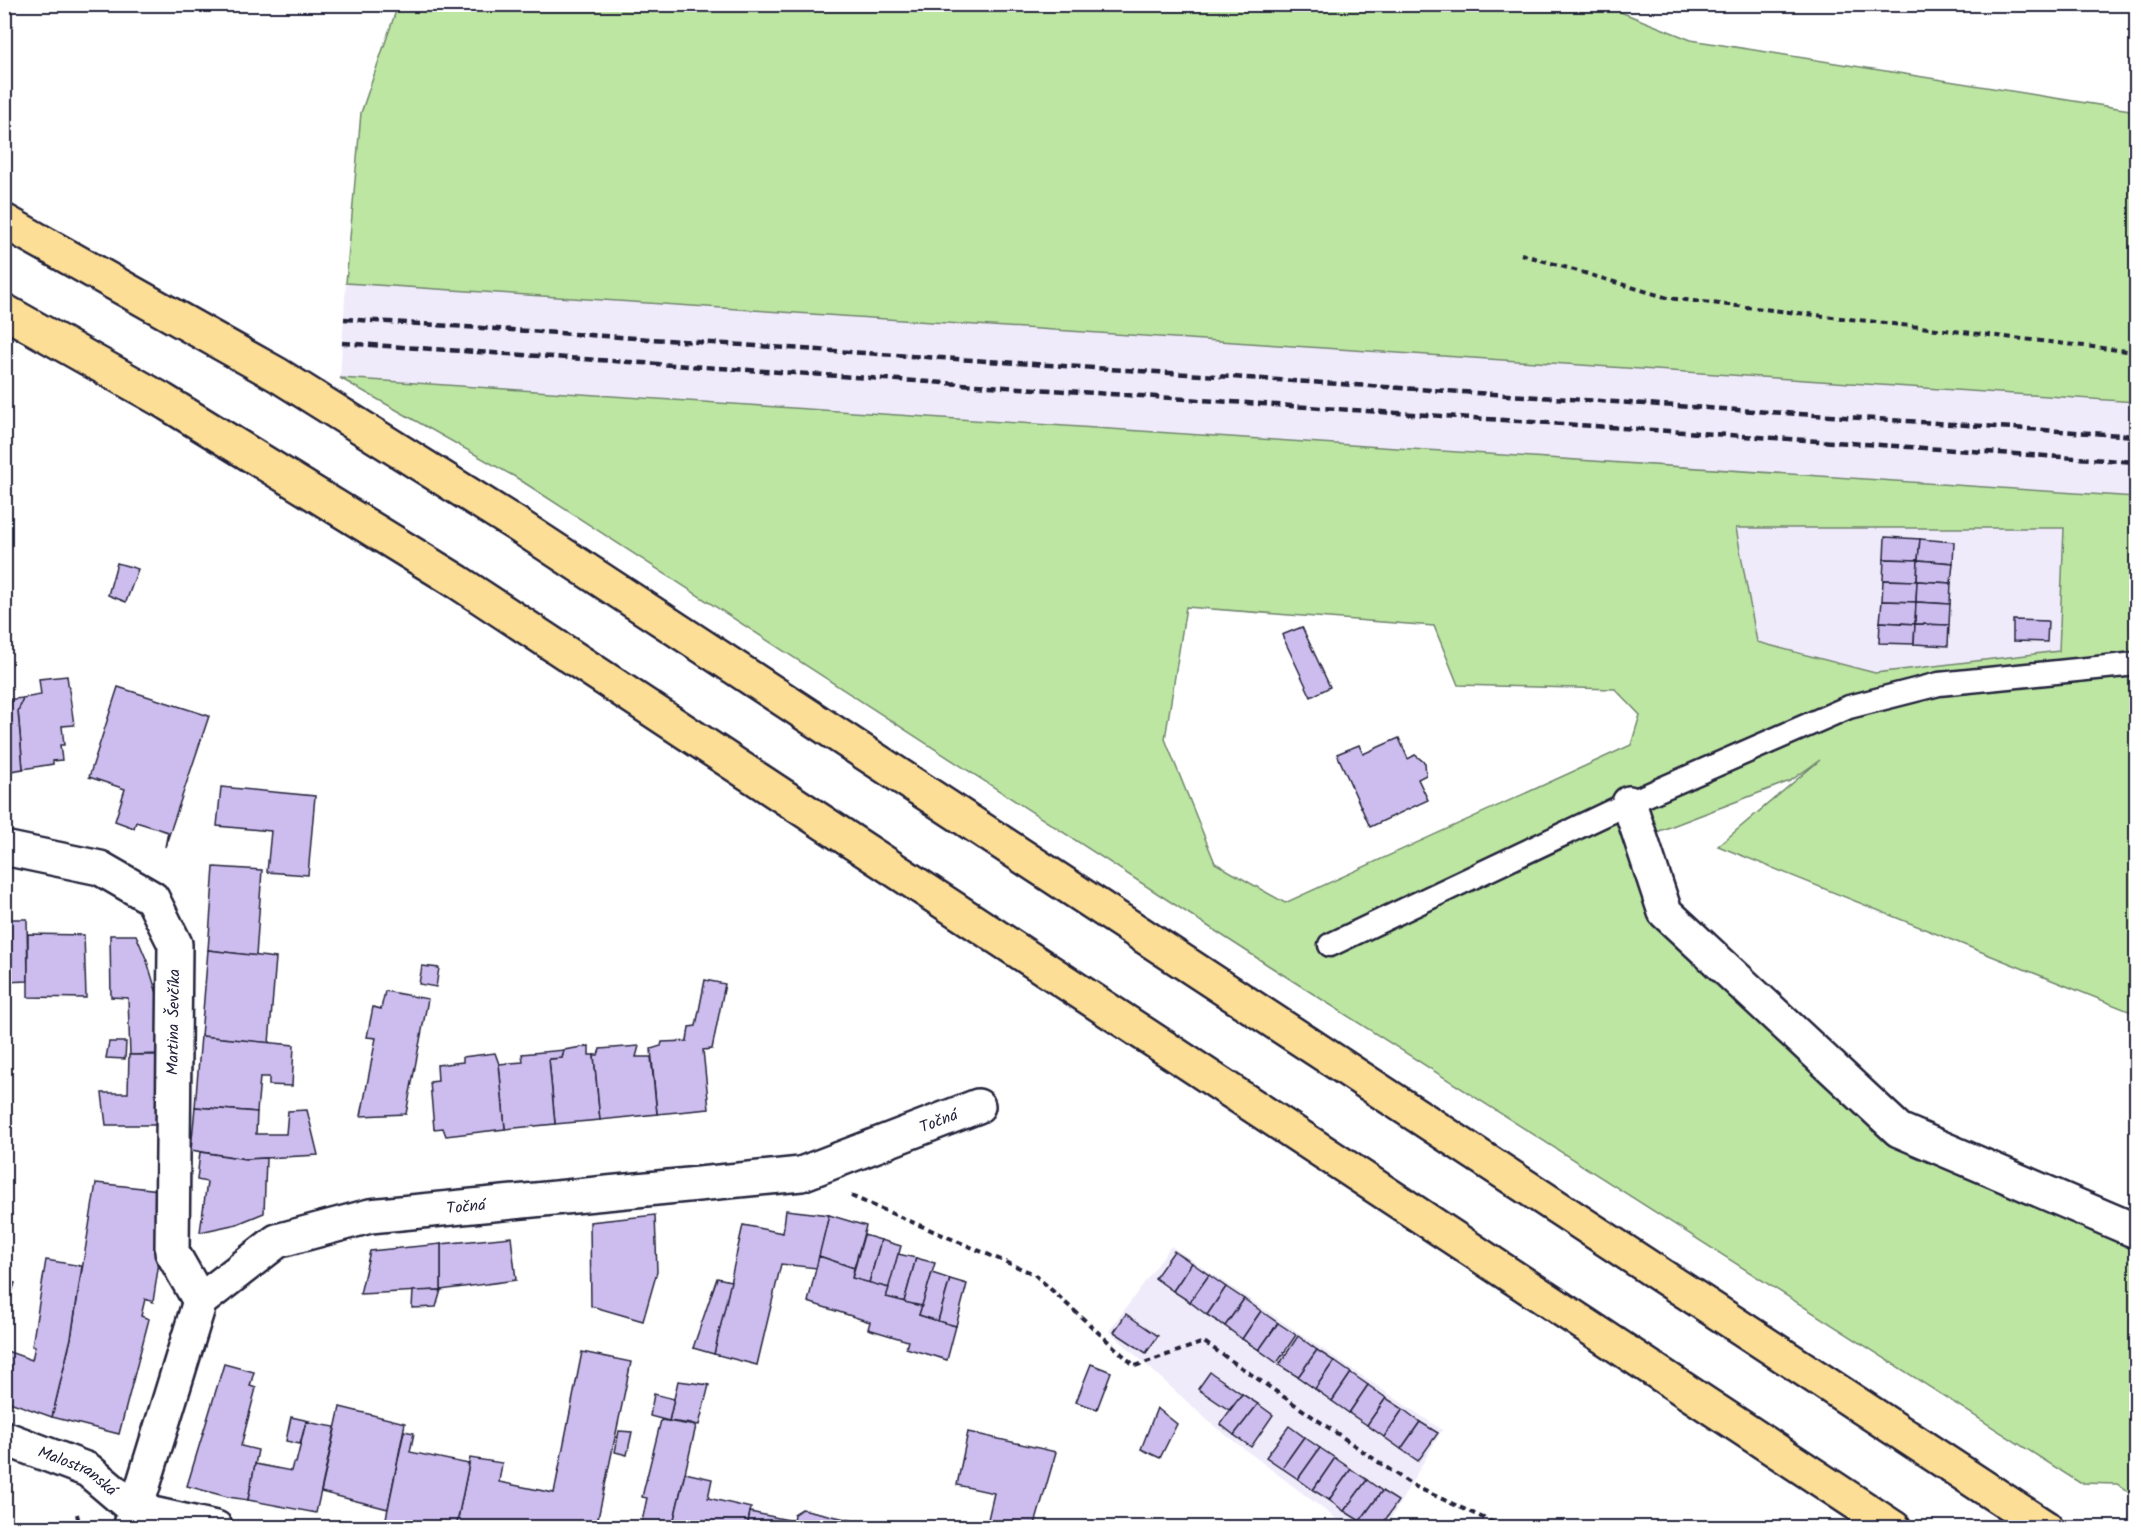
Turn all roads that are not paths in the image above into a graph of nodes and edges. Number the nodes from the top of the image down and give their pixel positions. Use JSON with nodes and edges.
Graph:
{"nodes":[{"id":1,"x":4,"y":221,"type":"edge"},
{"id":2,"x":4,"y":311,"type":"edge"},
{"id":3,"x":2136,"y":664,"type":"edge"},
{"id":4,"x":1629,"y":803,"type":"junction"},
{"id":5,"x":4,"y":848,"type":"edge"},
{"id":6,"x":1330,"y":945,"type":"dead end"},
{"id":7,"x":978,"y":1106,"type":"dead end"},
{"id":8,"x":2136,"y":1231,"type":"edge"},
{"id":9,"x":200,"y":1301,"type":"junction"},
{"id":10,"x":4,"y":1438,"type":"edge"},
{"id":11,"x":133,"y":1519,"type":"edge"},
{"id":12,"x":216,"y":1527,"type":"edge"},
{"id":13,"x":1894,"y":1527,"type":"edge"},
{"id":14,"x":2046,"y":1527,"type":"edge"}],
"edges":[{"from":1,"to":14,"type":"highway"},
{"from":2,"to":13,"type":"highway"},
{"from":3,"to":4,"type":"lane"},
{"from":4,"to":6,"type":"lane"},
{"from":4,"to":8,"type":"street"},
{"from":5,"to":9,"type":"street","name":"Martina Ševčíka"},
{"from":7,"to":9,"type":"street","name":"Točná"},
{"from":9,"to":11,"type":"street"},
{"from":10,"to":11,"type":"street","name":"Malostranská"},
{"from":11,"to":12,"type":"street","name":"Malostranská"}]}
